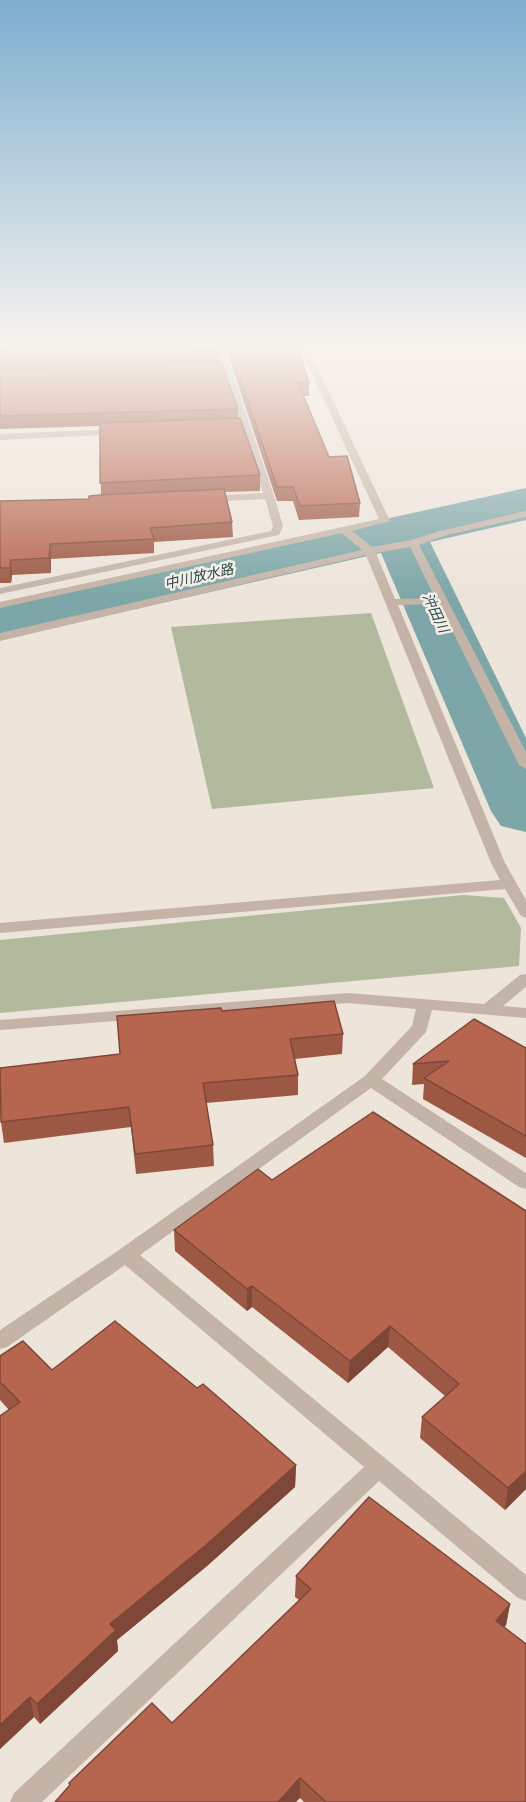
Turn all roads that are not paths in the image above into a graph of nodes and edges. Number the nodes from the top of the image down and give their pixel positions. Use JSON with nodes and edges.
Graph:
{"nodes":[{"id":1,"x":247,"y":430,"type":"edge"},
{"id":2,"x":343,"y":430,"type":"edge"},
{"id":3,"x":129,"y":431,"type":"edge"},
{"id":4,"x":0,"y":437,"type":"edge"},
{"id":5,"x":269,"y":496,"type":"junction"},
{"id":6,"x":199,"y":499,"type":"edge"},
{"id":7,"x":526,"y":514,"type":"edge"},
{"id":8,"x":344,"y":530,"type":"junction"},
{"id":9,"x":413,"y":543,"type":"junction"},
{"id":10,"x":370,"y":551,"type":"junction"},
{"id":11,"x":0,"y":591,"type":"edge"},
{"id":12,"x":442,"y":601,"type":"junction"},
{"id":13,"x":391,"y":602,"type":"junction"},
{"id":14,"x":0,"y":604,"type":"edge"},
{"id":15,"x":0,"y":637,"type":"edge"},
{"id":16,"x":526,"y":765,"type":"edge"},
{"id":17,"x":510,"y":884,"type":"junction"},
{"id":18,"x":526,"y":913,"type":"edge"},
{"id":19,"x":0,"y":928,"type":"edge"},
{"id":20,"x":526,"y":979,"type":"edge"},
{"id":21,"x":425,"y":1005,"type":"junction"},
{"id":22,"x":488,"y":1009,"type":"junction"},
{"id":23,"x":526,"y":1012,"type":"edge"},
{"id":24,"x":0,"y":1025,"type":"edge"},
{"id":25,"x":370,"y":1080,"type":"junction"},
{"id":26,"x":526,"y":1182,"type":"edge"},
{"id":27,"x":126,"y":1255,"type":"junction"},
{"id":28,"x":0,"y":1341,"type":"edge"},
{"id":29,"x":379,"y":1467,"type":"junction"},
{"id":30,"x":526,"y":1590,"type":"edge"},
{"id":31,"x":23,"y":1802,"type":"edge"}],
"edges":[{"from":1,"to":5,"type":"street"},
{"from":2,"to":8,"type":"street"},
{"from":3,"to":4,"type":"street"},
{"from":5,"to":6,"type":"street"},
{"from":5,"to":11,"type":"street"},
{"from":7,"to":9,"type":"street"},
{"from":8,"to":10,"type":"street"},
{"from":8,"to":14,"type":"street"},
{"from":9,"to":10,"type":"street"},
{"from":9,"to":12,"type":"street"},
{"from":10,"to":13,"type":"street"},
{"from":10,"to":15,"type":"street"},
{"from":12,"to":13,"type":"street"},
{"from":12,"to":16,"type":"street"},
{"from":13,"to":17,"type":"street"},
{"from":17,"to":18,"type":"street"},
{"from":17,"to":19,"type":"street"},
{"from":20,"to":22,"type":"street"},
{"from":21,"to":22,"type":"street"},
{"from":21,"to":24,"type":"street"},
{"from":21,"to":25,"type":"street"},
{"from":22,"to":23,"type":"street"},
{"from":25,"to":26,"type":"street"},
{"from":25,"to":27,"type":"street"},
{"from":27,"to":28,"type":"street"},
{"from":27,"to":29,"type":"street"},
{"from":29,"to":30,"type":"street"},
{"from":29,"to":31,"type":"street"}]}
